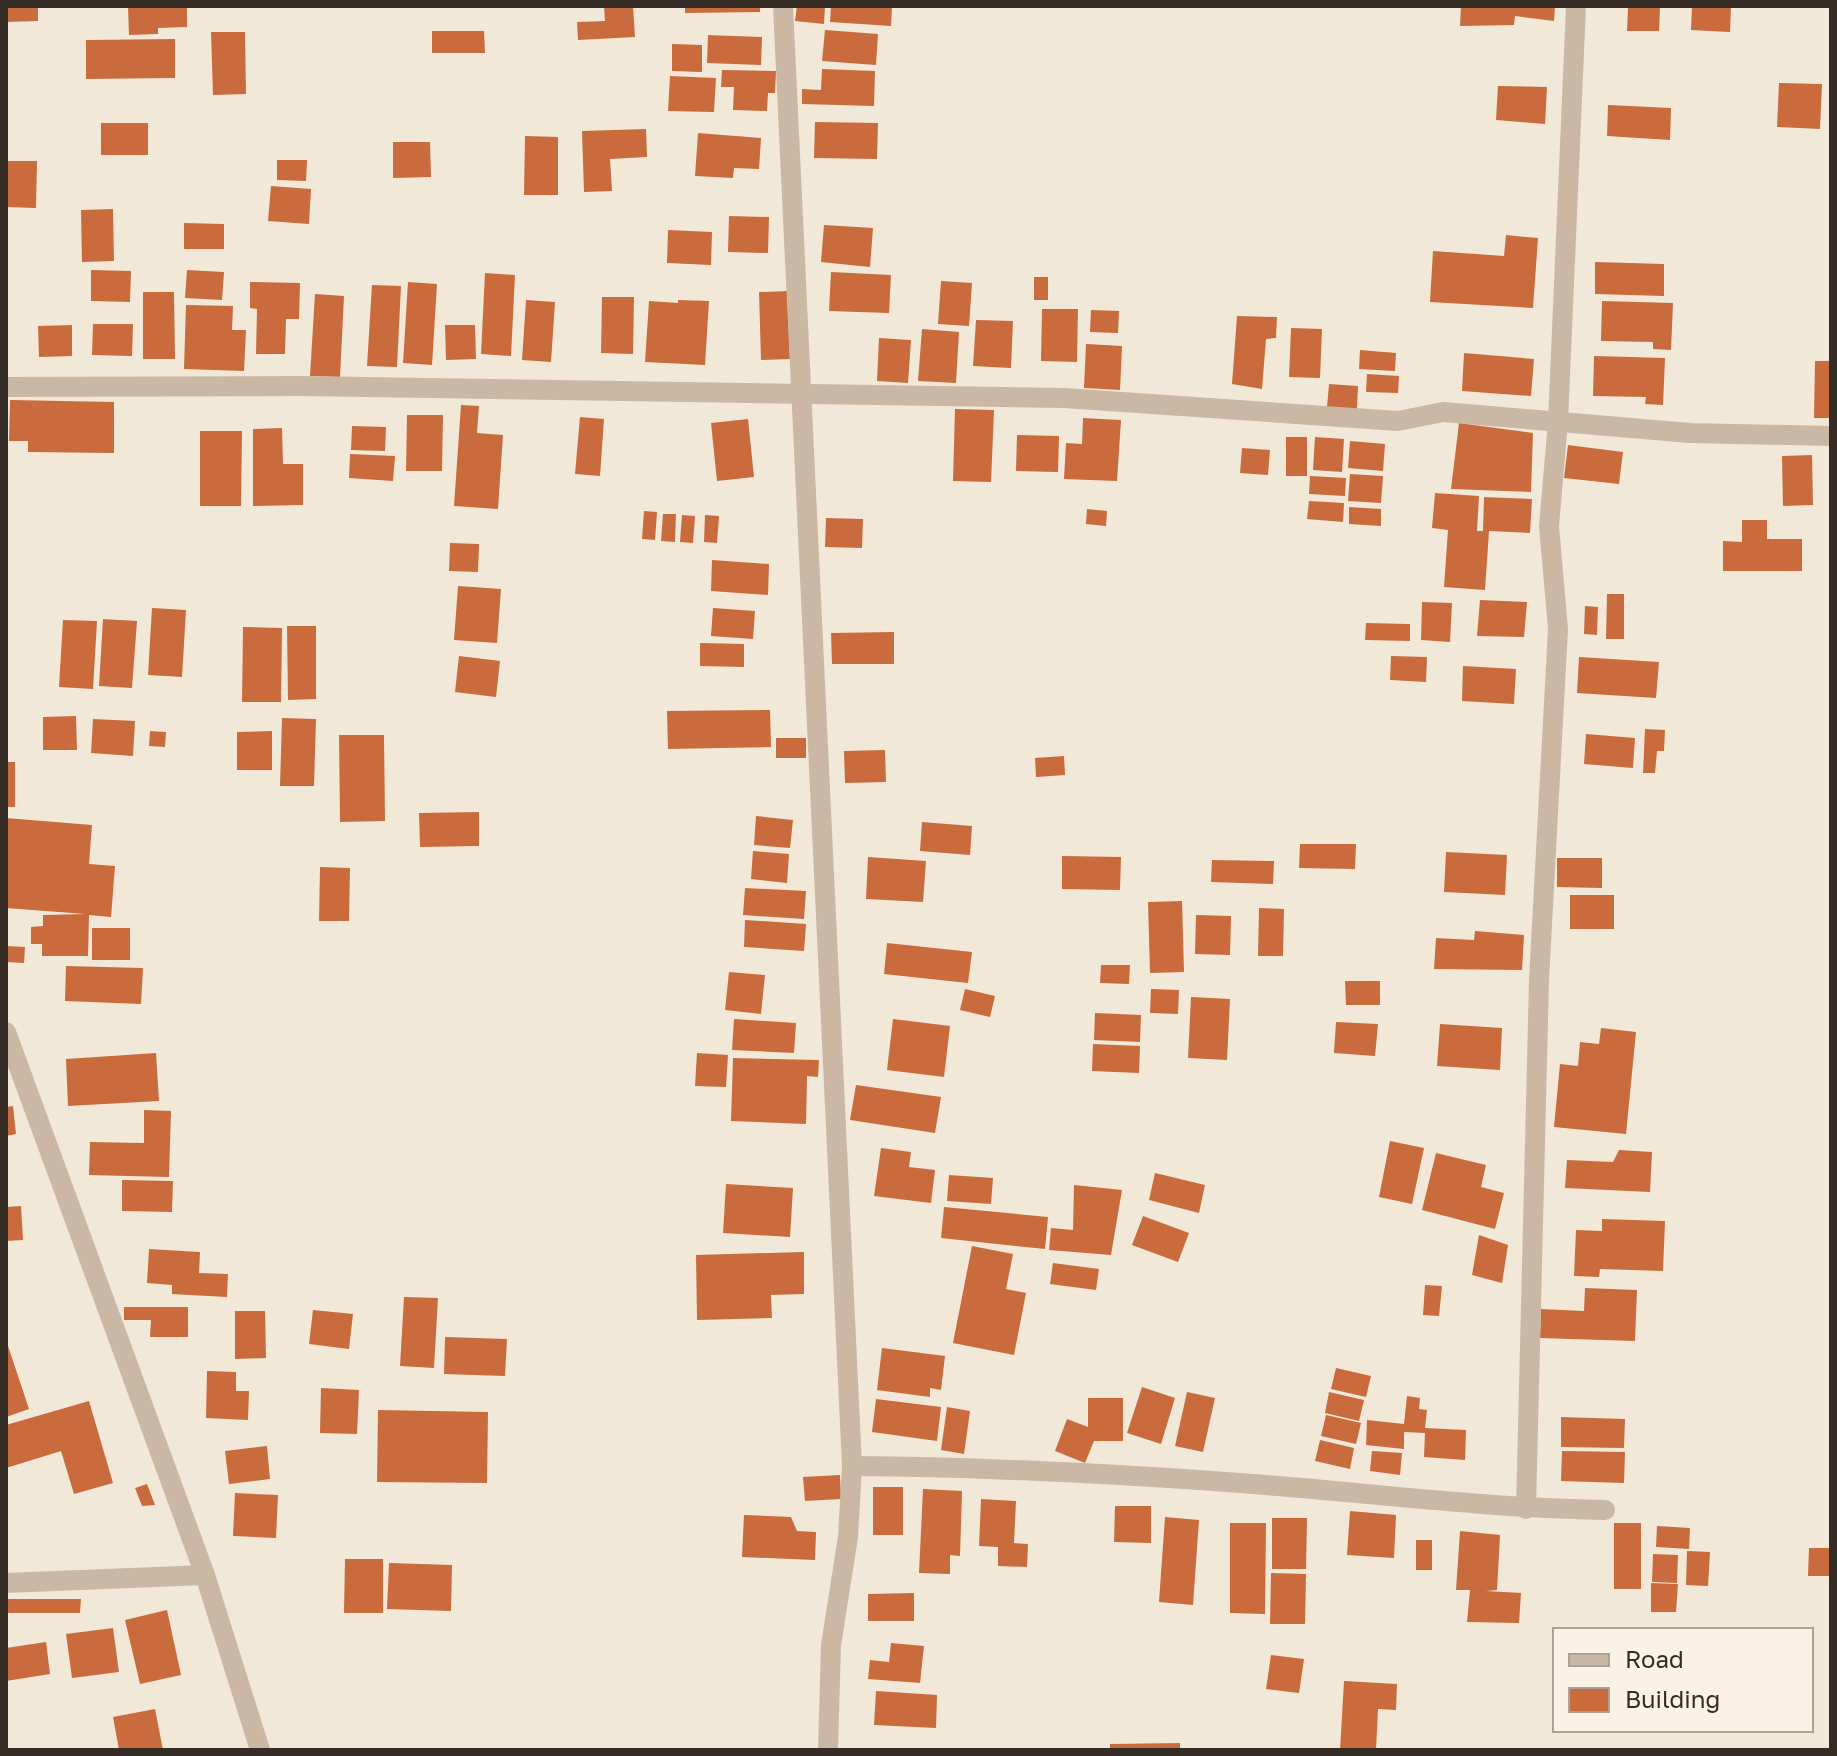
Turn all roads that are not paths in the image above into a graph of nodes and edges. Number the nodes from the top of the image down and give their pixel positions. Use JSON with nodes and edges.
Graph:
{"nodes":[{"id":1,"x":783,"y":6,"type":"edge"},
{"id":2,"x":1576,"y":6,"type":"edge"},
{"id":3,"x":6,"y":387,"type":"edge"},
{"id":4,"x":802,"y":396,"type":"junction"},
{"id":5,"x":1558,"y":422,"type":"junction"},
{"id":6,"x":1831,"y":436,"type":"edge"},
{"id":7,"x":6,"y":1032,"type":"edge"},
{"id":8,"x":852,"y":1466,"type":"junction"},
{"id":9,"x":1526,"y":1509,"type":"junction"},
{"id":10,"x":1605,"y":1510,"type":"dead end"},
{"id":11,"x":205,"y":1575,"type":"junction"},
{"id":12,"x":6,"y":1583,"type":"edge"},
{"id":13,"x":260,"y":1750,"type":"edge"},
{"id":14,"x":828,"y":1750,"type":"edge"}],
"edges":[{"from":1,"to":4,"type":"street"},
{"from":2,"to":5,"type":"street"},
{"from":3,"to":4,"type":"street"},
{"from":4,"to":5,"type":"street"},
{"from":4,"to":8,"type":"street"},
{"from":5,"to":6,"type":"street"},
{"from":5,"to":9,"type":"street"},
{"from":7,"to":11,"type":"street"},
{"from":8,"to":9,"type":"street"},
{"from":8,"to":14,"type":"street"},
{"from":9,"to":10,"type":"street"},
{"from":11,"to":12,"type":"street"},
{"from":11,"to":13,"type":"street"}]}
